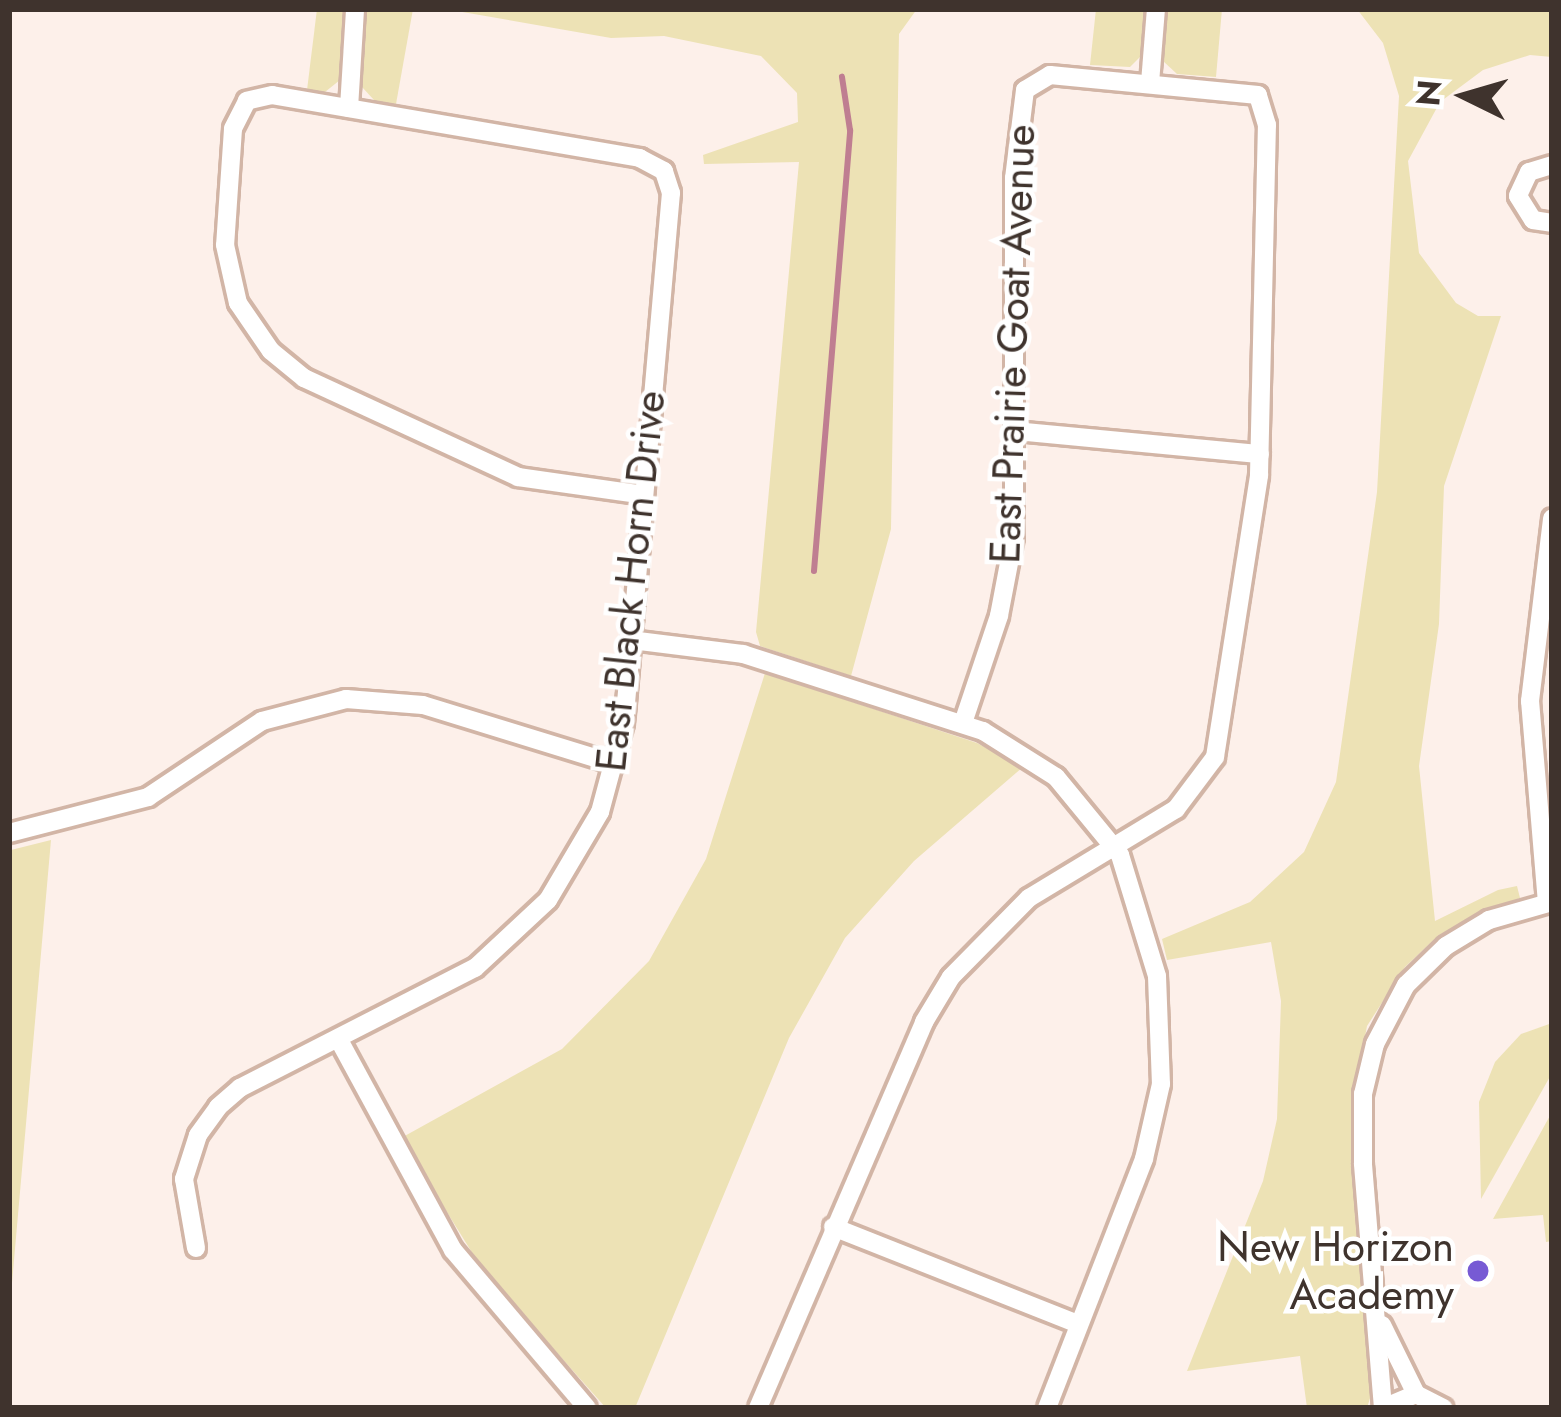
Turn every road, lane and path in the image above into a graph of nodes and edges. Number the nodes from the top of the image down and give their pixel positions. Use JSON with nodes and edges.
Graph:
{"nodes":[{"id":1,"x":355,"y":9,"type":"edge"},
{"id":2,"x":1156,"y":9,"type":"edge"},
{"id":3,"x":1150,"y":83,"type":"junction"},
{"id":4,"x":349,"y":108,"type":"junction"},
{"id":5,"x":1552,"y":165,"type":"edge"},
{"id":6,"x":1552,"y":223,"type":"edge"},
{"id":7,"x":1016,"y":431,"type":"junction"},
{"id":8,"x":1260,"y":454,"type":"junction"},
{"id":9,"x":644,"y":496,"type":"junction"},
{"id":10,"x":1552,"y":518,"type":"edge"},
{"id":11,"x":631,"y":640,"type":"junction"},
{"id":12,"x":1531,"y":674,"type":"junction"},
{"id":13,"x":1552,"y":675,"type":"edge"},
{"id":14,"x":964,"y":723,"type":"junction"},
{"id":15,"x":615,"y":764,"type":"junction"},
{"id":16,"x":9,"y":833,"type":"edge"},
{"id":17,"x":1115,"y":846,"type":"junction"},
{"id":18,"x":1549,"y":902,"type":"edge"},
{"id":19,"x":339,"y":1040,"type":"junction"},
{"id":20,"x":833,"y":1227,"type":"junction"},
{"id":21,"x":196,"y":1248,"type":"dead end"},
{"id":22,"x":1078,"y":1324,"type":"junction"},
{"id":23,"x":1382,"y":1324,"type":"junction"},
{"id":24,"x":1416,"y":1394,"type":"junction"},
{"id":25,"x":582,"y":1406,"type":"edge"},
{"id":26,"x":758,"y":1408,"type":"edge"},
{"id":27,"x":1047,"y":1408,"type":"edge"},
{"id":28,"x":1383,"y":1408,"type":"edge"},
{"id":29,"x":1444,"y":1408,"type":"edge"}],
"edges":[{"from":1,"to":4,"type":"street"},
{"from":2,"to":3,"type":"street"},
{"from":3,"to":7,"type":"street","name":"East Prairie Goat Avenue"},
{"from":3,"to":8,"type":"street","name":"East Prairie Goat Avenue"},
{"from":4,"to":9,"type":"street","name":"East Black Horn Drive"},
{"from":4,"to":9,"type":"street","name":"East Black Horn Drive"},
{"from":5,"to":6,"type":"street"},
{"from":7,"to":8,"type":"street"},
{"from":7,"to":14,"type":"street","name":"East Prairie Goat Avenue"},
{"from":8,"to":17,"type":"street"},
{"from":9,"to":11,"type":"street","name":"East Black Horn Drive"},
{"from":10,"to":12,"type":"street"},
{"from":11,"to":14,"type":"street"},
{"from":11,"to":15,"type":"street","name":"East Black Horn Drive"},
{"from":12,"to":13,"type":"street"},
{"from":12,"to":18,"type":"street"},
{"from":14,"to":17,"type":"street"},
{"from":15,"to":16,"type":"street"},
{"from":15,"to":19,"type":"street","name":"East Black Horn Drive"},
{"from":17,"to":20,"type":"street"},
{"from":17,"to":22,"type":"street"},
{"from":18,"to":23,"type":"street"},
{"from":19,"to":21,"type":"street","name":"East Black Horn Drive"},
{"from":19,"to":25,"type":"street"},
{"from":20,"to":22,"type":"street"},
{"from":20,"to":26,"type":"street"},
{"from":22,"to":27,"type":"street"},
{"from":23,"to":24,"type":"street"},
{"from":23,"to":28,"type":"street"},
{"from":24,"to":28,"type":"street"},
{"from":24,"to":29,"type":"street"}]}
